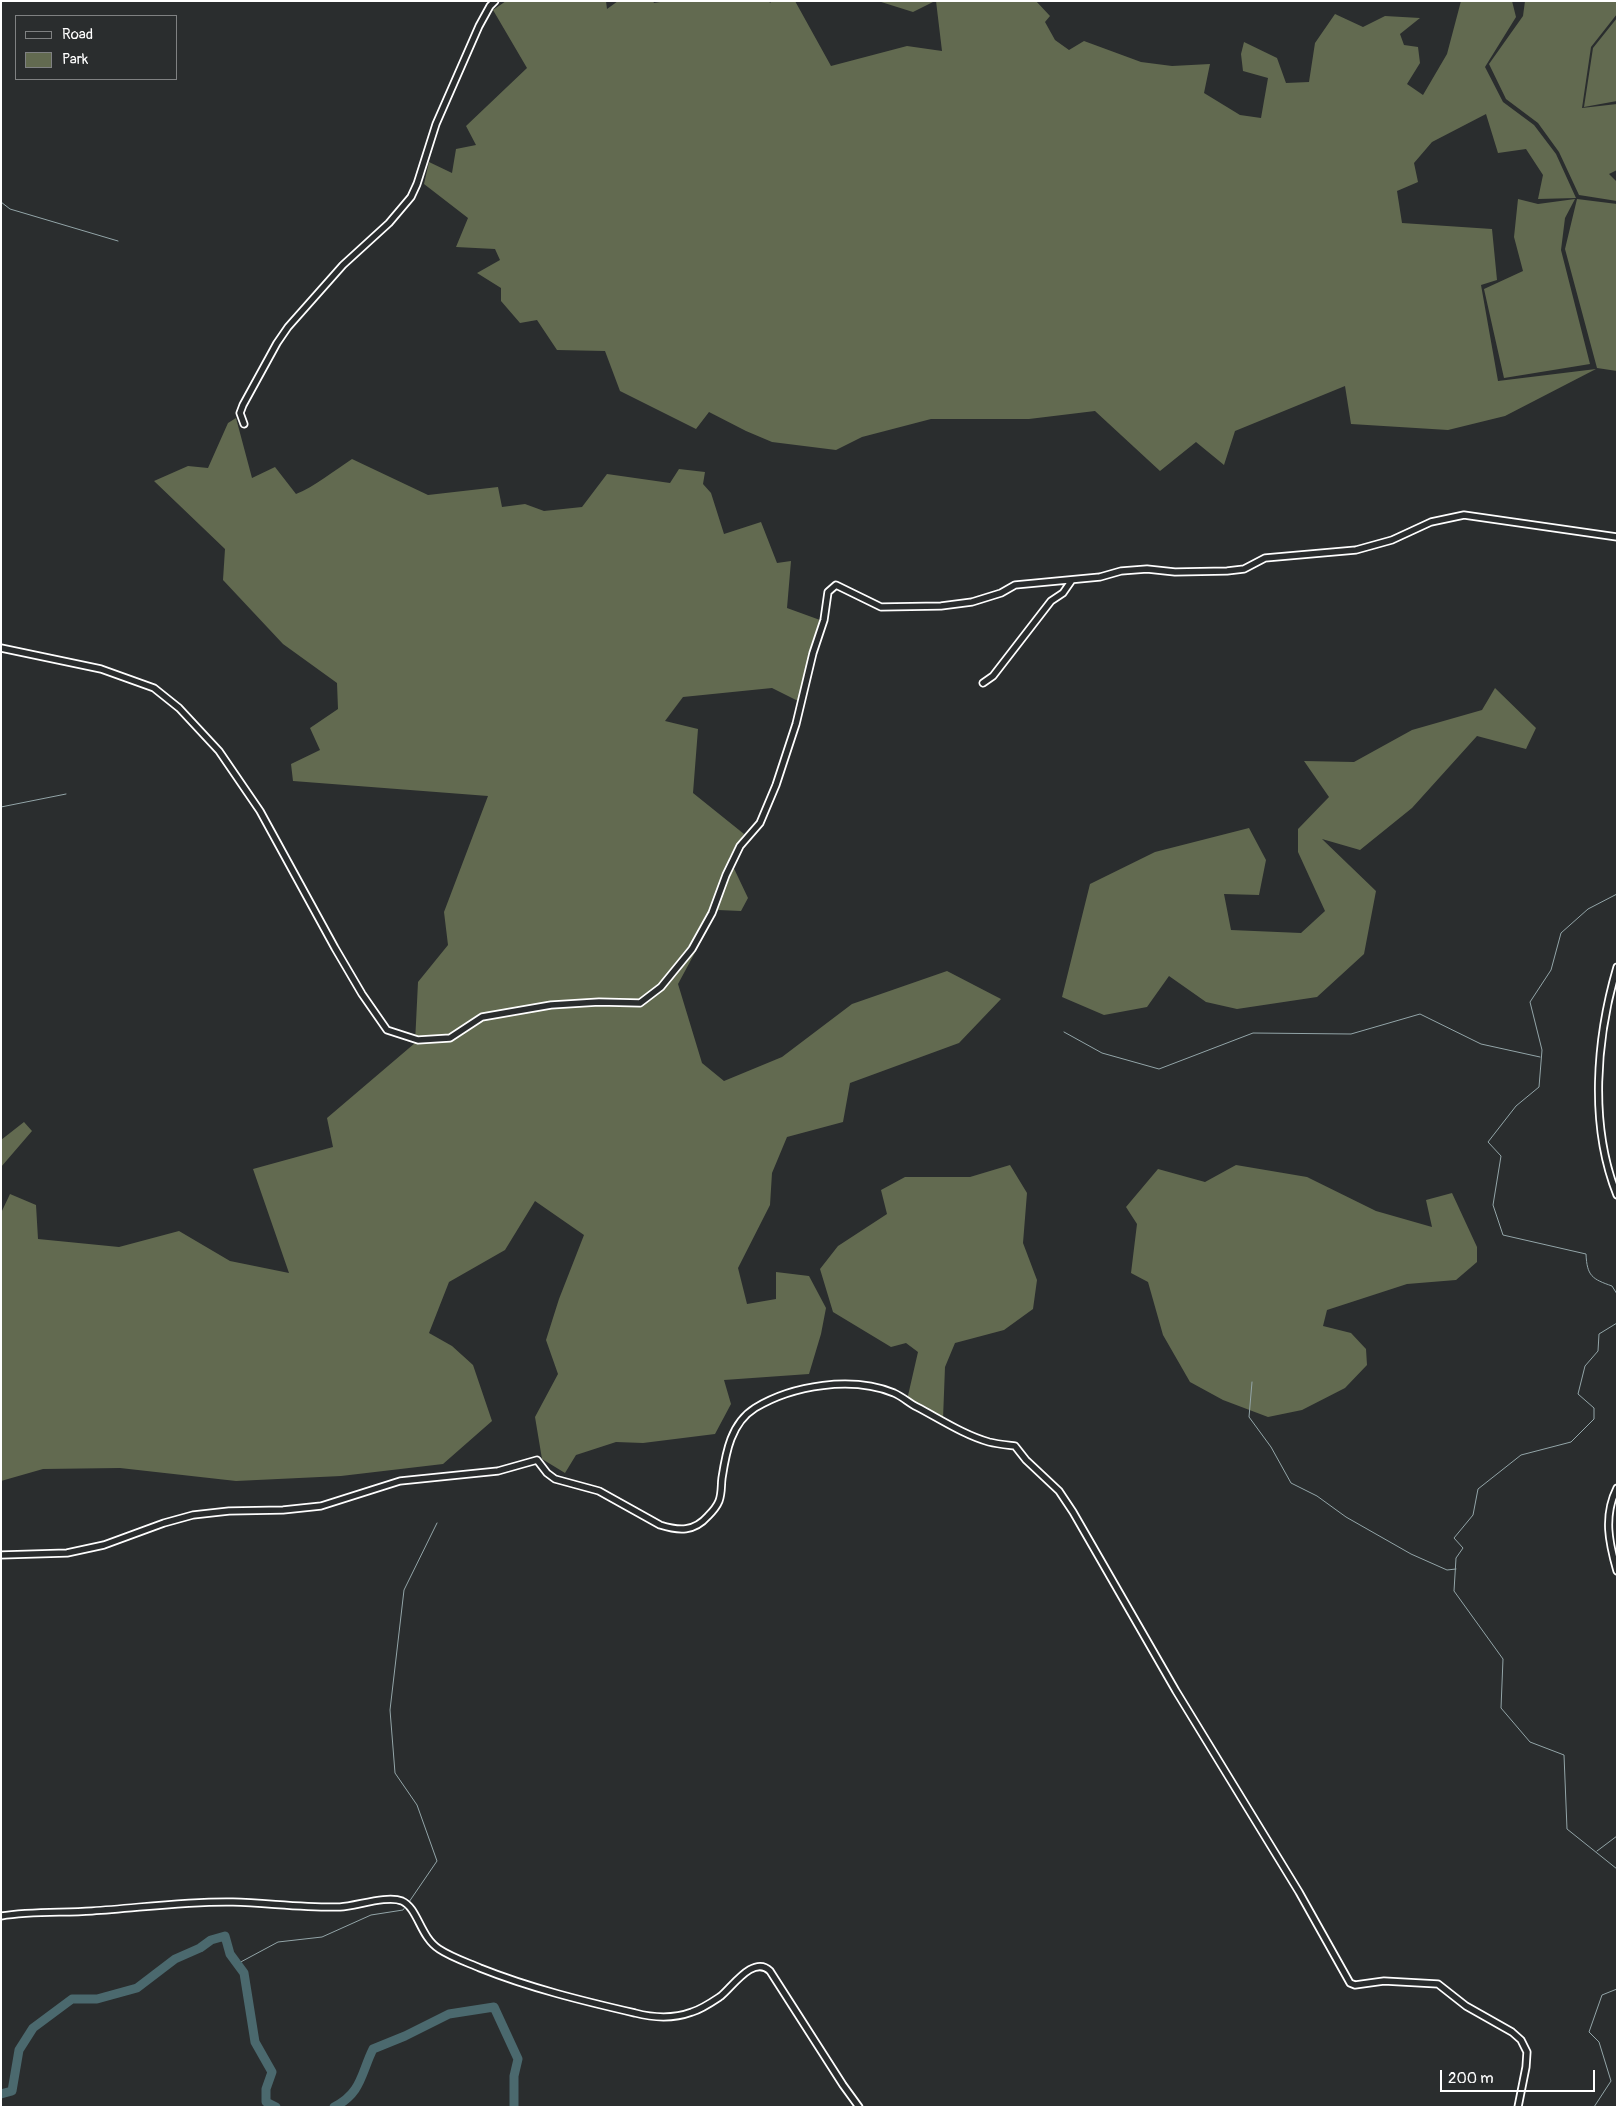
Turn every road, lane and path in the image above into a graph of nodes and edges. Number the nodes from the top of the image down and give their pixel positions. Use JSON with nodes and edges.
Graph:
{"nodes":[{"id":1,"x":495,"y":1,"type":"edge"},
{"id":2,"x":244,"y":424,"type":"dead end"},
{"id":3,"x":1617,"y":537,"type":"edge"},
{"id":4,"x":1072,"y":580,"type":"junction"},
{"id":5,"x":1,"y":648,"type":"edge"},
{"id":6,"x":983,"y":683,"type":"dead end"},
{"id":7,"x":1617,"y":967,"type":"edge"},
{"id":8,"x":1617,"y":1195,"type":"edge"},
{"id":9,"x":1617,"y":1488,"type":"edge"},
{"id":10,"x":1,"y":1556,"type":"edge"},
{"id":11,"x":1617,"y":1571,"type":"edge"},
{"id":12,"x":1,"y":1916,"type":"edge"},
{"id":13,"x":859,"y":2107,"type":"edge"},
{"id":14,"x":1518,"y":2107,"type":"edge"}],
"edges":[{"from":1,"to":2,"type":"street"},
{"from":3,"to":4,"type":"street"},
{"from":4,"to":5,"type":"street"},
{"from":4,"to":6,"type":"street"},
{"from":7,"to":8,"type":"street"},
{"from":9,"to":11,"type":"street"},
{"from":10,"to":14,"type":"street"},
{"from":12,"to":13,"type":"street"}]}
